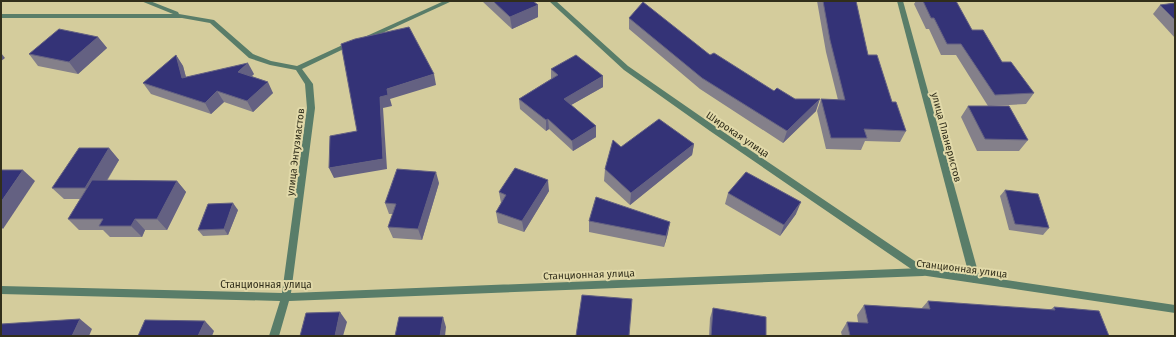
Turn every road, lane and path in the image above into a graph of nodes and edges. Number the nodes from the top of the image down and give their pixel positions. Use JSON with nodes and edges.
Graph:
{"nodes":[{"id":1,"x":144,"y":1,"type":"edge"},
{"id":2,"x":448,"y":1,"type":"edge"},
{"id":3,"x":552,"y":1,"type":"edge"},
{"id":4,"x":900,"y":1,"type":"edge"},
{"id":5,"x":1,"y":16,"type":"edge"},
{"id":6,"x":182,"y":16,"type":"junction"},
{"id":7,"x":298,"y":68,"type":"junction"},
{"id":8,"x":922,"y":272,"type":"junction"},
{"id":9,"x":975,"y":279,"type":"junction"},
{"id":10,"x":1,"y":290,"type":"edge"},
{"id":11,"x":286,"y":297,"type":"junction"},
{"id":12,"x":1175,"y":309,"type":"edge"},
{"id":13,"x":274,"y":336,"type":"edge"}],
"edges":[{"from":1,"to":6,"type":"street"},
{"from":2,"to":7,"type":"street"},
{"from":3,"to":8,"type":"street","name":"Широкая улица"},
{"from":4,"to":9,"type":"street","name":"улица Планеристов"},
{"from":5,"to":6,"type":"street"},
{"from":6,"to":7,"type":"street"},
{"from":7,"to":11,"type":"street","name":"улица Энтузиастов"},
{"from":8,"to":9,"type":"street","name":"Станционная улица"},
{"from":8,"to":11,"type":"street","name":"Станционная улица"},
{"from":9,"to":12,"type":"street","name":"Станционная улица"},
{"from":10,"to":11,"type":"street","name":"Станционная улица"},
{"from":11,"to":13,"type":"street","name":"улица Энтузиастов"}]}
